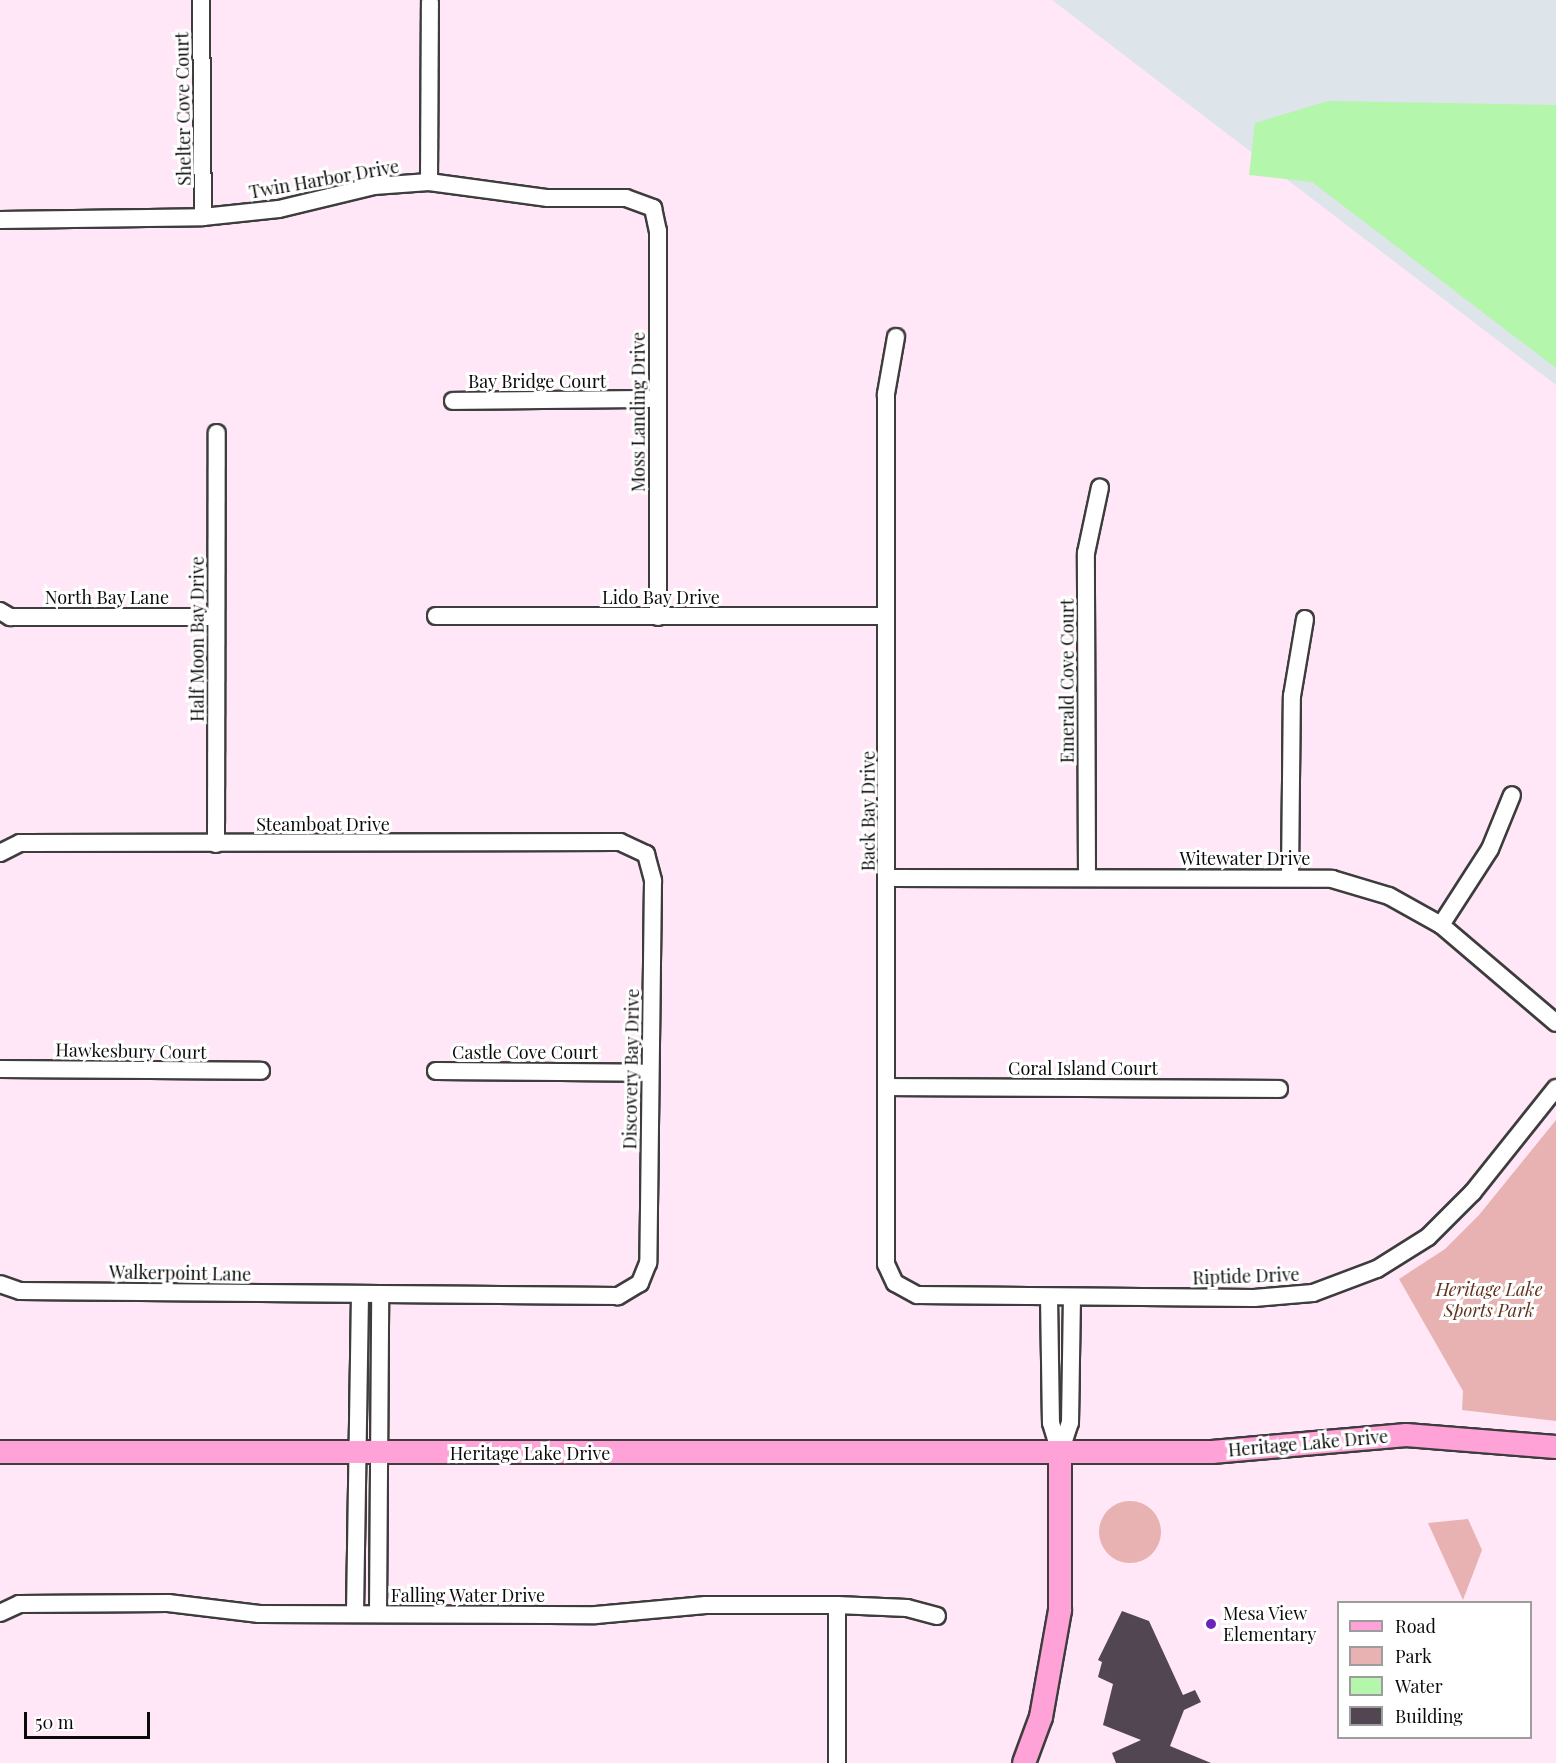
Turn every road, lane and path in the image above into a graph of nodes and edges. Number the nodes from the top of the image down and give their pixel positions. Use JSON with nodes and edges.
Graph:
{"nodes":[{"id":1,"x":201,"y":0,"type":"edge"},
{"id":2,"x":430,"y":2,"type":"dead end"},
{"id":3,"x":429,"y":182,"type":"junction"},
{"id":4,"x":653,"y":208,"type":"joint"},
{"id":5,"x":203,"y":217,"type":"junction"},
{"id":6,"x":0,"y":220,"type":"edge"},
{"id":7,"x":896,"y":337,"type":"dead end"},
{"id":8,"x":658,"y":399,"type":"junction"},
{"id":9,"x":453,"y":401,"type":"dead end"},
{"id":10,"x":217,"y":433,"type":"dead end"},
{"id":11,"x":1100,"y":487,"type":"dead end"},
{"id":12,"x":0,"y":611,"type":"edge"},
{"id":13,"x":436,"y":616,"type":"dead end"},
{"id":14,"x":886,"y":616,"type":"junction"},
{"id":15,"x":216,"y":617,"type":"junction"},
{"id":16,"x":658,"y":617,"type":"junction"},
{"id":17,"x":1305,"y":619,"type":"dead end"},
{"id":18,"x":1512,"y":795,"type":"dead end"},
{"id":19,"x":216,"y":844,"type":"junction"},
{"id":20,"x":0,"y":853,"type":"edge"},
{"id":21,"x":646,"y":854,"type":"joint"},
{"id":22,"x":1290,"y":876,"type":"junction"},
{"id":23,"x":1087,"y":877,"type":"junction"},
{"id":24,"x":887,"y":878,"type":"junction"},
{"id":25,"x":1441,"y":925,"type":"junction"},
{"id":26,"x":1556,"y":1023,"type":"edge"},
{"id":27,"x":0,"y":1069,"type":"edge"},
{"id":28,"x":261,"y":1071,"type":"dead end"},
{"id":29,"x":436,"y":1071,"type":"dead end"},
{"id":30,"x":650,"y":1072,"type":"junction"},
{"id":31,"x":886,"y":1087,"type":"junction"},
{"id":32,"x":1556,"y":1088,"type":"edge"},
{"id":33,"x":1279,"y":1089,"type":"dead end"},
{"id":34,"x":640,"y":1283,"type":"joint"},
{"id":35,"x":895,"y":1283,"type":"joint"},
{"id":36,"x":0,"y":1284,"type":"edge"},
{"id":37,"x":360,"y":1295,"type":"junction"},
{"id":38,"x":380,"y":1295,"type":"junction"},
{"id":39,"x":1049,"y":1297,"type":"junction"},
{"id":40,"x":1072,"y":1297,"type":"junction"},
{"id":41,"x":1556,"y":1447,"type":"edge"},
{"id":42,"x":0,"y":1452,"type":"edge"},
{"id":43,"x":1060,"y":1453,"type":"junction"},
{"id":44,"x":354,"y":1454,"type":"junction"},
{"id":45,"x":379,"y":1454,"type":"junction"},
{"id":46,"x":837,"y":1605,"type":"junction"},
{"id":47,"x":0,"y":1613,"type":"edge"},
{"id":48,"x":355,"y":1613,"type":"junction"},
{"id":49,"x":378,"y":1614,"type":"junction"},
{"id":50,"x":938,"y":1616,"type":"dead end"},
{"id":51,"x":837,"y":1763,"type":"edge"},
{"id":52,"x":1024,"y":1763,"type":"edge"}],
"edges":[{"from":1,"to":5,"type":"street","name":"Shelter Cove Court"},
{"from":2,"to":3,"type":"street"},
{"from":3,"to":4,"type":"street","name":"Twin Harbor Drive"},
{"from":3,"to":5,"type":"street","name":"Twin Harbor Drive"},
{"from":4,"to":8,"type":"street","name":"Moss Landing Drive"},
{"from":5,"to":6,"type":"street","name":"Twin Harbor Drive"},
{"from":7,"to":14,"type":"street","name":"Back Bay Drive"},
{"from":8,"to":9,"type":"street","name":"Bay Bridge Court"},
{"from":8,"to":16,"type":"street","name":"Moss Landing Drive"},
{"from":10,"to":15,"type":"street","name":"Half Moon Bay Drive"},
{"from":11,"to":23,"type":"street","name":"Emerald Cove Court"},
{"from":12,"to":15,"type":"street","name":"North Bay Lane"},
{"from":13,"to":16,"type":"street","name":"Lido Bay Drive"},
{"from":14,"to":16,"type":"street","name":"Lido Bay Drive"},
{"from":14,"to":24,"type":"street","name":"Back Bay Drive"},
{"from":15,"to":19,"type":"street","name":"Half Moon Bay Drive"},
{"from":17,"to":22,"type":"street"},
{"from":18,"to":25,"type":"street"},
{"from":19,"to":20,"type":"street","name":"Steamboat Drive"},
{"from":19,"to":21,"type":"street","name":"Steamboat Drive"},
{"from":21,"to":30,"type":"street","name":"Discovery Bay Drive"},
{"from":22,"to":23,"type":"street","name":"Witewater Drive"},
{"from":22,"to":25,"type":"street","name":"Witewater Drive"},
{"from":23,"to":24,"type":"street","name":"Witewater Drive"},
{"from":24,"to":31,"type":"street","name":"Back Bay Drive"},
{"from":25,"to":26,"type":"street","name":"Witewater Drive"},
{"from":27,"to":28,"type":"street","name":"Hawkesbury Court"},
{"from":29,"to":30,"type":"street","name":"Castle Cove Court"},
{"from":30,"to":34,"type":"street","name":"Discovery Bay Drive"},
{"from":31,"to":33,"type":"street","name":"Coral Island Court"},
{"from":31,"to":35,"type":"street","name":"Back Bay Drive"},
{"from":32,"to":40,"type":"street","name":"Riptide Drive"},
{"from":34,"to":38,"type":"street","name":"Walkerpoint Lane"},
{"from":35,"to":39,"type":"street","name":"Riptide Drive"},
{"from":36,"to":37,"type":"street","name":"Walkerpoint Lane"},
{"from":37,"to":38,"type":"street","name":"Walkerpoint Lane"},
{"from":37,"to":44,"type":"street"},
{"from":38,"to":45,"type":"street"},
{"from":39,"to":40,"type":"street","name":"Riptide Drive"},
{"from":39,"to":43,"type":"street"},
{"from":40,"to":43,"type":"street"},
{"from":41,"to":43,"type":"street","name":"Heritage Lake Drive"},
{"from":42,"to":44,"type":"street","name":"Heritage Lake Drive"},
{"from":43,"to":45,"type":"street","name":"Heritage Lake Drive"},
{"from":43,"to":52,"type":"street"},
{"from":44,"to":45,"type":"street","name":"Heritage Lake Drive"},
{"from":44,"to":48,"type":"street"},
{"from":45,"to":49,"type":"street"},
{"from":46,"to":49,"type":"street","name":"Falling Water Drive"},
{"from":46,"to":50,"type":"street","name":"Falling Water Drive"},
{"from":46,"to":51,"type":"street"},
{"from":47,"to":48,"type":"street","name":"Falling Water Drive"},
{"from":48,"to":49,"type":"street","name":"Falling Water Drive"}]}
